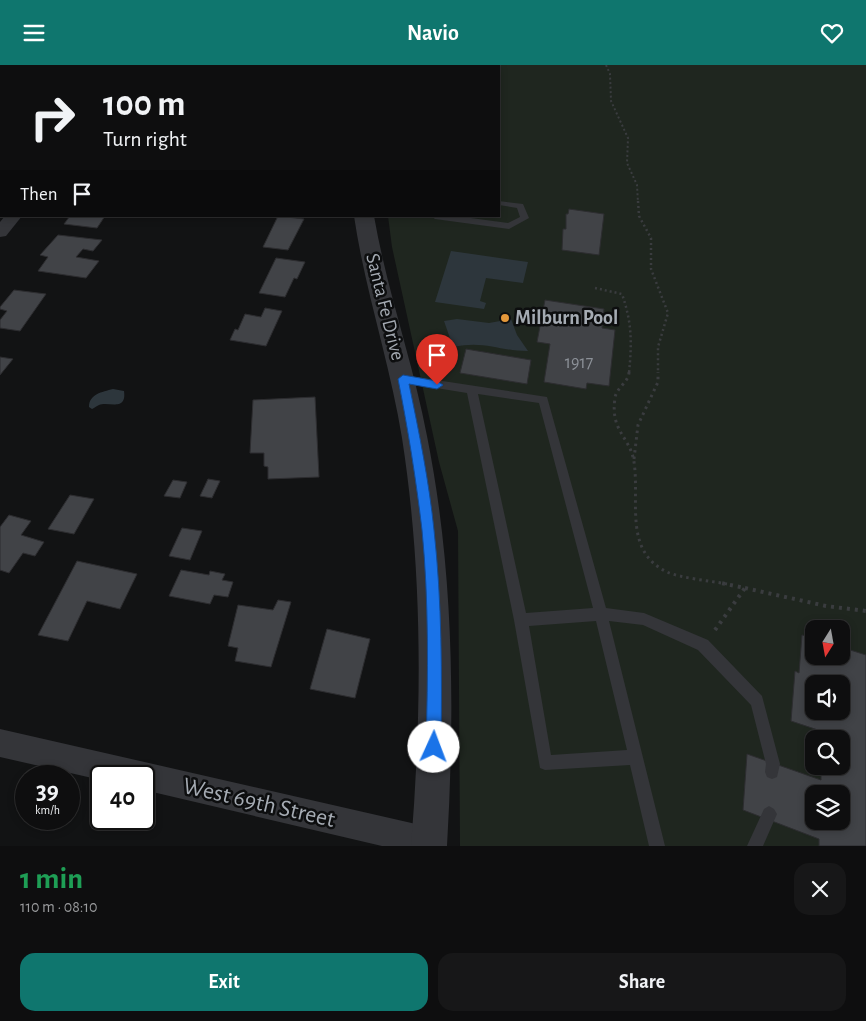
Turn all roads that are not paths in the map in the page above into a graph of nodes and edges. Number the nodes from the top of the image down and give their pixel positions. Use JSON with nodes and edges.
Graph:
{"nodes":[{"id":1,"x":500,"y":203,"type":"edge"},
{"id":2,"x":13,"y":217,"type":"edge"},
{"id":3,"x":364,"y":217,"type":"edge"},
{"id":4,"x":442,"y":217,"type":"edge"},
{"id":5,"x":0,"y":232,"type":"edge"},
{"id":6,"x":403,"y":379,"type":"junction"},
{"id":7,"x":472,"y":390,"type":"junction"},
{"id":8,"x":601,"y":614,"type":"junction"},
{"id":9,"x":521,"y":619,"type":"junction"},
{"id":10,"x":0,"y":743,"type":"edge"},
{"id":11,"x":635,"y":757,"type":"junction"},
{"id":12,"x":772,"y":772,"type":"dead end"},
{"id":13,"x":769,"y":814,"type":"dead end"},
{"id":14,"x":436,"y":845,"type":"edge"},
{"id":15,"x":657,"y":846,"type":"edge"},
{"id":16,"x":755,"y":846,"type":"edge"}],
"edges":[{"from":1,"to":4,"type":"lane"},
{"from":2,"to":5,"type":"street"},
{"from":3,"to":6,"type":"street","name":"Santa Fe Drive"},
{"from":6,"to":7,"type":"lane"},
{"from":6,"to":14,"type":"street","name":"Santa Fe Drive"},
{"from":7,"to":8,"type":"lane"},
{"from":7,"to":9,"type":"lane"},
{"from":8,"to":9,"type":"lane"},
{"from":8,"to":11,"type":"lane"},
{"from":8,"to":12,"type":"lane"},
{"from":9,"to":11,"type":"lane"},
{"from":10,"to":14,"type":"street","name":"West 69th Street"},
{"from":11,"to":15,"type":"lane"},
{"from":13,"to":16,"type":"lane"}]}
